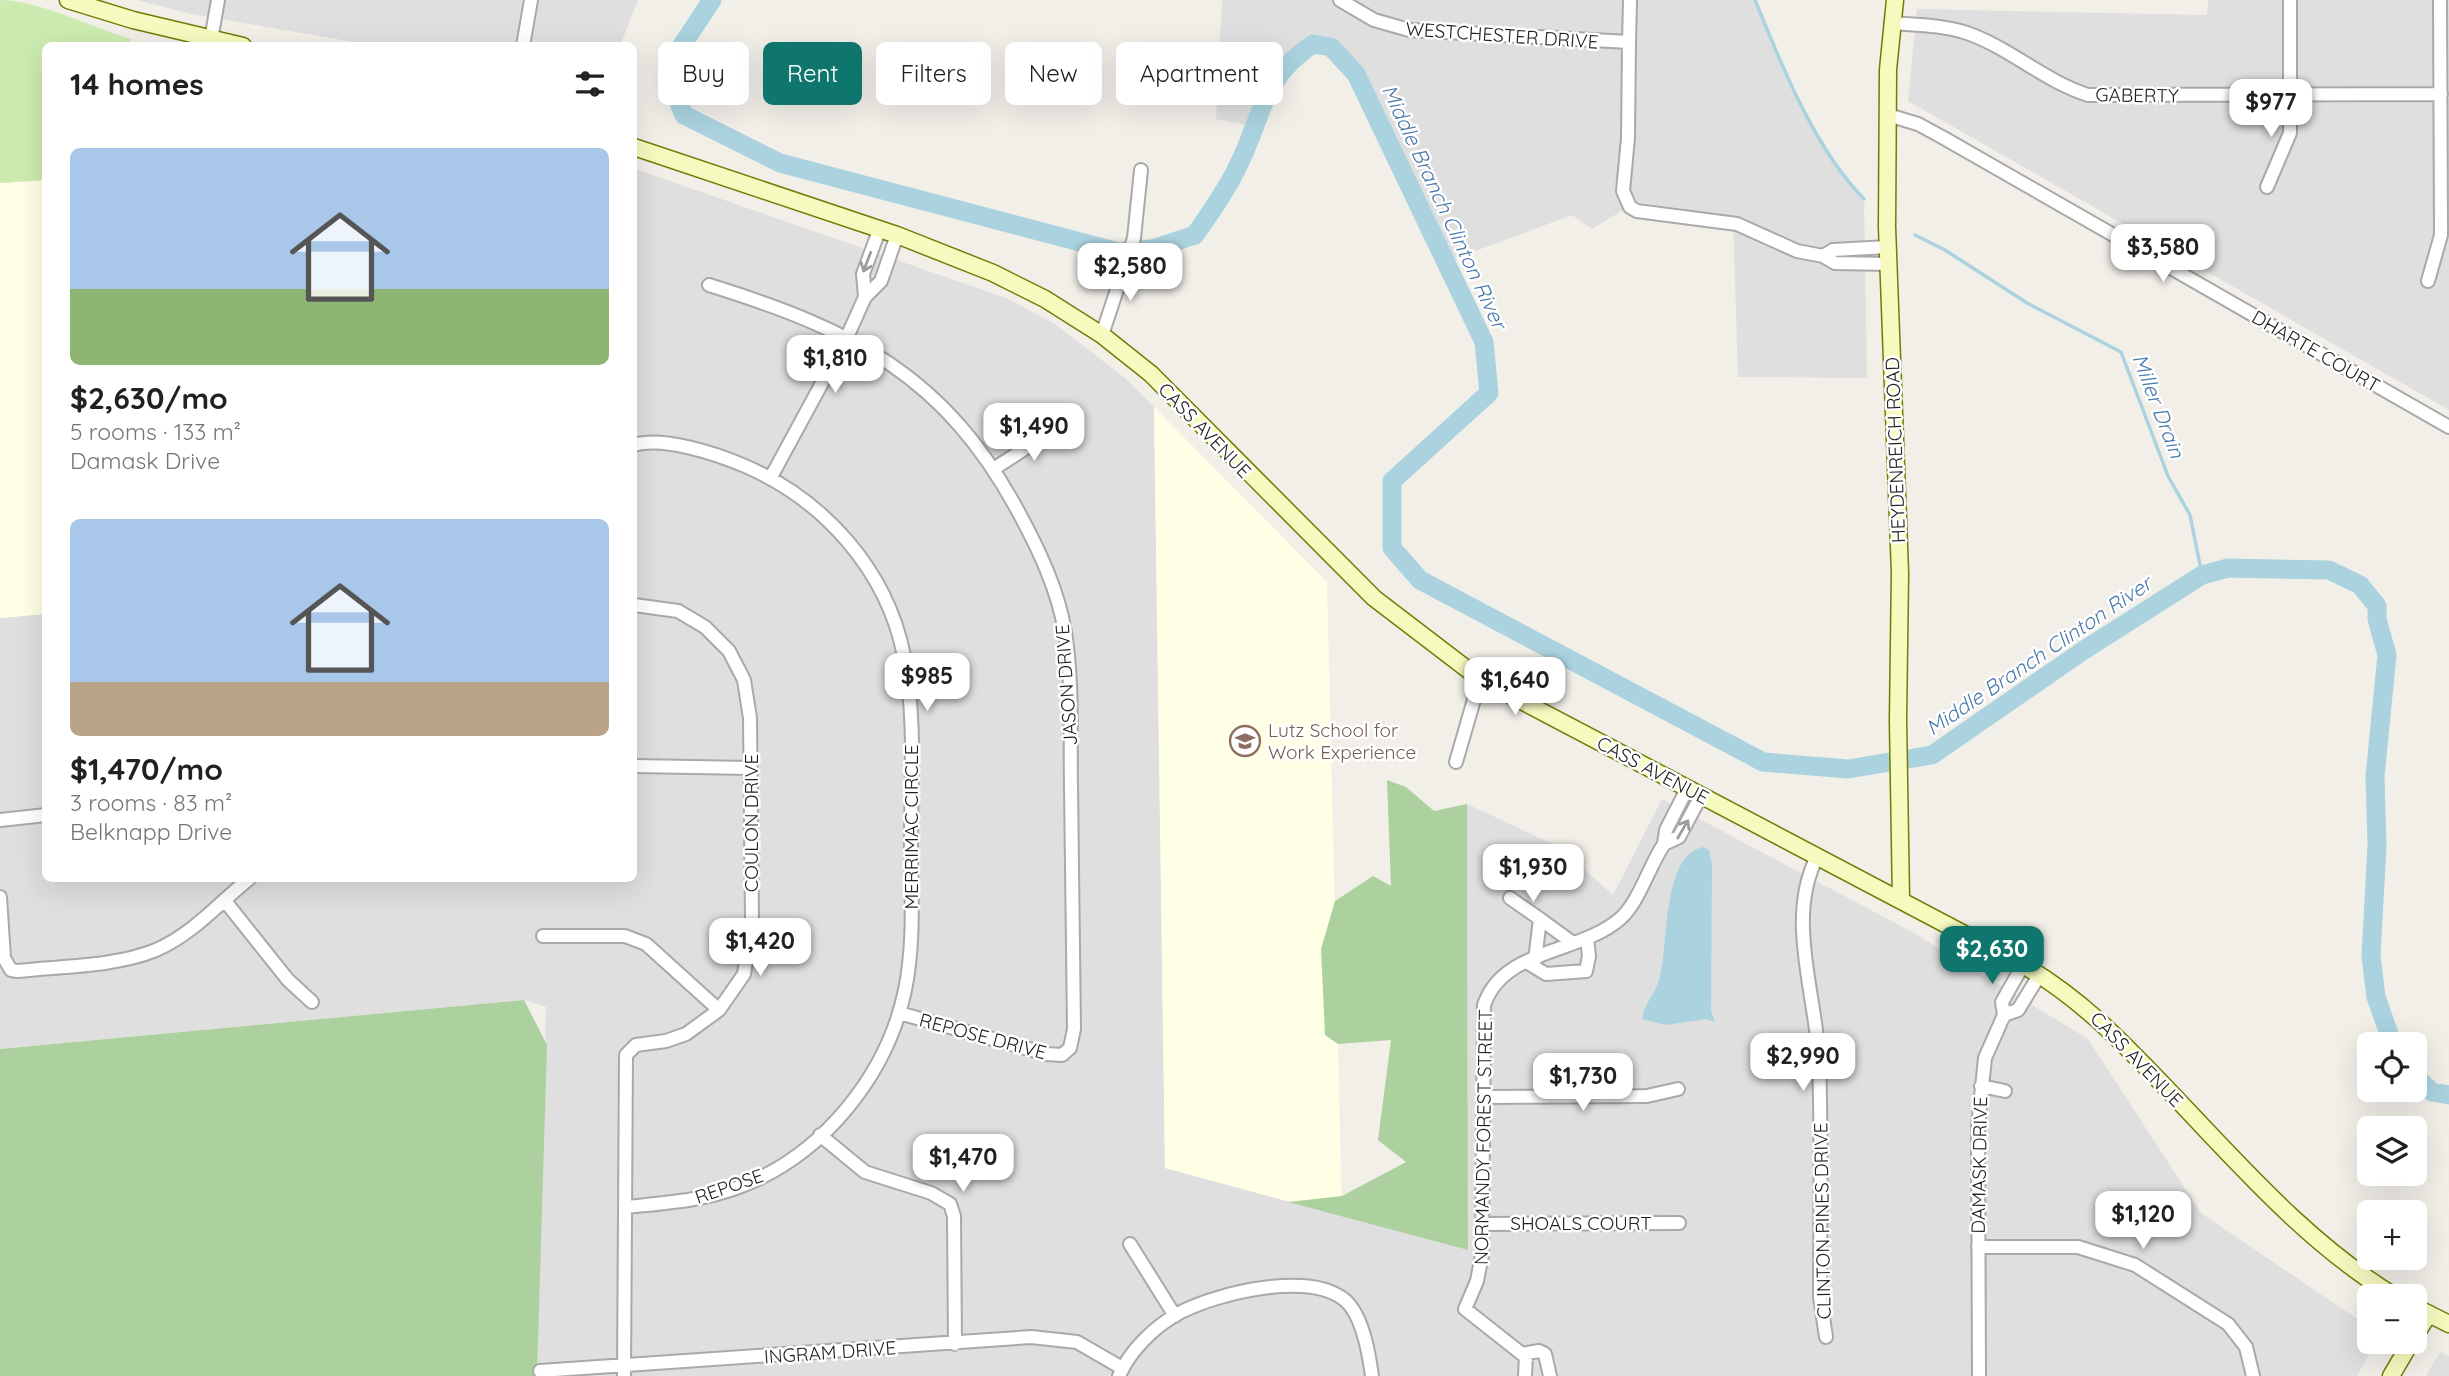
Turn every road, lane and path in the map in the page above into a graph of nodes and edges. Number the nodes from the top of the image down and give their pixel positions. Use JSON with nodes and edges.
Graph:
{"nodes":[{"id":1,"x":68,"y":0,"type":"edge"},
{"id":2,"x":218,"y":0,"type":"edge"},
{"id":3,"x":531,"y":0,"type":"edge"},
{"id":4,"x":1340,"y":0,"type":"edge"},
{"id":5,"x":1630,"y":0,"type":"edge"},
{"id":6,"x":1895,"y":0,"type":"edge"},
{"id":7,"x":2290,"y":0,"type":"edge"},
{"id":8,"x":2440,"y":0,"type":"edge"},
{"id":9,"x":1891,"y":23,"type":"junction"},
{"id":10,"x":211,"y":40,"type":"junction"},
{"id":11,"x":222,"y":42,"type":"edge"},
{"id":12,"x":524,"y":42,"type":"edge"},
{"id":13,"x":1629,"y":43,"type":"junction"},
{"id":14,"x":2441,"y":94,"type":"junction"},
{"id":15,"x":2291,"y":95,"type":"junction"},
{"id":16,"x":1888,"y":115,"type":"junction"},
{"id":17,"x":637,"y":148,"type":"edge"},
{"id":18,"x":1141,"y":170,"type":"dead end"},
{"id":19,"x":2267,"y":187,"type":"dead end"},
{"id":20,"x":880,"y":229,"type":"junction"},
{"id":21,"x":897,"y":235,"type":"junction"},
{"id":22,"x":1888,"y":247,"type":"junction"},
{"id":23,"x":1855,"y":248,"type":"junction"},
{"id":24,"x":1823,"y":256,"type":"junction"},
{"id":25,"x":1856,"y":264,"type":"junction"},
{"id":26,"x":1889,"y":264,"type":"junction"},
{"id":27,"x":2428,"y":281,"type":"dead end"},
{"id":28,"x":709,"y":285,"type":"dead end"},
{"id":29,"x":865,"y":297,"type":"junction"},
{"id":30,"x":1101,"y":335,"type":"junction"},
{"id":31,"x":847,"y":337,"type":"junction"},
{"id":32,"x":2449,"y":427,"type":"edge"},
{"id":33,"x":1055,"y":429,"type":"dead end"},
{"id":34,"x":637,"y":446,"type":"edge"},
{"id":35,"x":995,"y":468,"type":"junction"},
{"id":36,"x":771,"y":477,"type":"junction"},
{"id":37,"x":637,"y":605,"type":"edge"},
{"id":38,"x":1480,"y":679,"type":"junction"},
{"id":39,"x":1456,"y":762,"type":"dead end"},
{"id":40,"x":637,"y":766,"type":"edge"},
{"id":41,"x":750,"y":768,"type":"junction"},
{"id":42,"x":1694,"y":793,"type":"junction"},
{"id":43,"x":42,"y":815,"type":"edge"},
{"id":44,"x":0,"y":820,"type":"edge"},
{"id":45,"x":1817,"y":857,"type":"junction"},
{"id":46,"x":246,"y":882,"type":"edge"},
{"id":47,"x":0,"y":897,"type":"edge"},
{"id":48,"x":1510,"y":898,"type":"dead end"},
{"id":49,"x":1901,"y":900,"type":"junction"},
{"id":50,"x":225,"y":901,"type":"junction"},
{"id":51,"x":0,"y":903,"type":"edge"},
{"id":52,"x":1540,"y":919,"type":"junction"},
{"id":53,"x":543,"y":936,"type":"dead end"},
{"id":54,"x":1587,"y":938,"type":"junction"},
{"id":55,"x":1573,"y":943,"type":"junction"},
{"id":56,"x":1532,"y":961,"type":"junction"},
{"id":57,"x":2023,"y":965,"type":"junction"},
{"id":58,"x":2040,"y":974,"type":"junction"},
{"id":59,"x":312,"y":1002,"type":"dead end"},
{"id":60,"x":719,"y":1010,"type":"junction"},
{"id":61,"x":899,"y":1013,"type":"junction"},
{"id":62,"x":2004,"y":1015,"type":"junction"},
{"id":63,"x":1067,"y":1053,"type":"joint"},
{"id":64,"x":1981,"y":1086,"type":"junction"},
{"id":65,"x":1678,"y":1089,"type":"dead end"},
{"id":66,"x":2005,"y":1091,"type":"dead end"},
{"id":67,"x":1483,"y":1097,"type":"junction"},
{"id":68,"x":820,"y":1135,"type":"junction"},
{"id":69,"x":626,"y":1207,"type":"junction"},
{"id":70,"x":1679,"y":1223,"type":"dead end"},
{"id":71,"x":1483,"y":1224,"type":"junction"},
{"id":72,"x":1130,"y":1244,"type":"dead end"},
{"id":73,"x":1978,"y":1247,"type":"junction"},
{"id":74,"x":2374,"y":1284,"type":"edge"},
{"id":75,"x":2427,"y":1313,"type":"edge"},
{"id":76,"x":1175,"y":1316,"type":"junction"},
{"id":77,"x":2449,"y":1324,"type":"edge"},
{"id":78,"x":1826,"y":1336,"type":"dead end"},
{"id":79,"x":956,"y":1344,"type":"junction"},
{"id":80,"x":1526,"y":1354,"type":"junction"},
{"id":81,"x":2405,"y":1354,"type":"edge"},
{"id":82,"x":540,"y":1371,"type":"dead end"},
{"id":83,"x":624,"y":1371,"type":"edge"},
{"id":84,"x":1121,"y":1372,"type":"edge"},
{"id":85,"x":1372,"y":1376,"type":"edge"},
{"id":86,"x":1525,"y":1376,"type":"edge"},
{"id":87,"x":1550,"y":1376,"type":"edge"},
{"id":88,"x":1979,"y":1376,"type":"edge"},
{"id":89,"x":2253,"y":1376,"type":"edge"},
{"id":90,"x":2391,"y":1376,"type":"edge"}],
"edges":[{"from":1,"to":10,"type":"main road"},
{"from":2,"to":10,"type":"street"},
{"from":3,"to":12,"type":"street"},
{"from":4,"to":13,"type":"street","name":"WESTCHESTER DRIVE"},
{"from":5,"to":13,"type":"street"},
{"from":6,"to":9,"type":"main road","name":"HEYDENREICH ROAD"},
{"from":7,"to":15,"type":"street"},
{"from":8,"to":14,"type":"street"},
{"from":9,"to":15,"type":"street","name":"GABERTY"},
{"from":9,"to":16,"type":"main road","name":"HEYDENREICH ROAD"},
{"from":10,"to":11,"type":"main road"},
{"from":13,"to":24,"type":"street"},
{"from":14,"to":15,"type":"street","name":"GABERTY"},
{"from":14,"to":27,"type":"street"},
{"from":15,"to":19,"type":"street"},
{"from":16,"to":22,"type":"main road","name":"HEYDENREICH ROAD"},
{"from":16,"to":32,"type":"street","name":"DHARTE COURT"},
{"from":17,"to":20,"type":"main road","name":"CASS AVENUE"},
{"from":18,"to":30,"type":"street"},
{"from":20,"to":21,"type":"main road","name":"CASS AVENUE"},
{"from":20,"to":29,"type":"street","one_way":true},
{"from":21,"to":29,"type":"street"},
{"from":21,"to":30,"type":"main road","name":"CASS AVENUE"},
{"from":22,"to":23,"type":"street"},
{"from":22,"to":26,"type":"main road","name":"HEYDENREICH ROAD"},
{"from":23,"to":24,"type":"street"},
{"from":23,"to":25,"type":"street"},
{"from":24,"to":25,"type":"street"},
{"from":25,"to":26,"type":"street"},
{"from":26,"to":49,"type":"main road","name":"HEYDENREICH ROAD"},
{"from":28,"to":31,"type":"street","name":"JASON DRIVE"},
{"from":29,"to":31,"type":"street"},
{"from":30,"to":38,"type":"main road","name":"CASS AVENUE"},
{"from":31,"to":35,"type":"street","name":"JASON DRIVE"},
{"from":31,"to":36,"type":"street"},
{"from":33,"to":35,"type":"street"},
{"from":34,"to":36,"type":"street","name":"MERRIMAC CIRCLE"},
{"from":35,"to":63,"type":"street","name":"JASON DRIVE"},
{"from":36,"to":61,"type":"street","name":"MERRIMAC CIRCLE"},
{"from":37,"to":41,"type":"street","name":"COULON DRIVE"},
{"from":38,"to":39,"type":"street"},
{"from":38,"to":42,"type":"main road","name":"CASS AVENUE"},
{"from":40,"to":41,"type":"street"},
{"from":41,"to":60,"type":"street","name":"COULON DRIVE"},
{"from":42,"to":45,"type":"main road","name":"CASS AVENUE"},
{"from":42,"to":54,"type":"street","name":"NORMANDY FOREST STREET"},
{"from":43,"to":44,"type":"street"},
{"from":45,"to":49,"type":"main road","name":"CASS AVENUE"},
{"from":45,"to":78,"type":"street","name":"CLINTON PINES DRIVE"},
{"from":46,"to":50,"type":"street"},
{"from":47,"to":51,"type":"street"},
{"from":48,"to":52,"type":"street"},
{"from":49,"to":57,"type":"main road","name":"CASS AVENUE"},
{"from":50,"to":51,"type":"street"},
{"from":50,"to":59,"type":"street"},
{"from":52,"to":55,"type":"street"},
{"from":52,"to":56,"type":"street"},
{"from":53,"to":60,"type":"street"},
{"from":54,"to":55,"type":"street","name":"NORMANDY FOREST STREET"},
{"from":54,"to":56,"type":"street"},
{"from":55,"to":56,"type":"street","name":"NORMANDY FOREST STREET"},
{"from":56,"to":67,"type":"street","name":"NORMANDY FOREST STREET"},
{"from":57,"to":58,"type":"main road","name":"CASS AVENUE"},
{"from":57,"to":62,"type":"street","name":"DAMASK DRIVE"},
{"from":58,"to":62,"type":"street"},
{"from":58,"to":74,"type":"main road","name":"CASS AVENUE"},
{"from":60,"to":69,"type":"street","name":"COULON DRIVE"},
{"from":61,"to":63,"type":"street","name":"REPOSE DRIVE"},
{"from":61,"to":68,"type":"street","name":"MERRIMAC CIRCLE"},
{"from":62,"to":64,"type":"street","name":"DAMASK DRIVE"},
{"from":64,"to":66,"type":"street"},
{"from":64,"to":73,"type":"street","name":"DAMASK DRIVE"},
{"from":65,"to":67,"type":"street"},
{"from":67,"to":71,"type":"street","name":"NORMANDY FOREST STREET"},
{"from":68,"to":69,"type":"street","name":"REPOSE"},
{"from":68,"to":79,"type":"street"},
{"from":69,"to":83,"type":"street","name":"COULON DRIVE"},
{"from":70,"to":71,"type":"street","name":"SHOALS COURT"},
{"from":71,"to":80,"type":"street","name":"NORMANDY FOREST STREET"},
{"from":72,"to":76,"type":"street"},
{"from":73,"to":88,"type":"street","name":"DAMASK DRIVE"},
{"from":73,"to":89,"type":"street"},
{"from":75,"to":77,"type":"main road"},
{"from":76,"to":84,"type":"street"},
{"from":76,"to":85,"type":"street"},
{"from":79,"to":83,"type":"street","name":"INGRAM DRIVE"},
{"from":79,"to":84,"type":"street","name":"INGRAM DRIVE"},
{"from":80,"to":86,"type":"street"},
{"from":80,"to":87,"type":"street"},
{"from":81,"to":90,"type":"main road"},
{"from":82,"to":83,"type":"street","name":"INGRAM DRIVE"}]}
